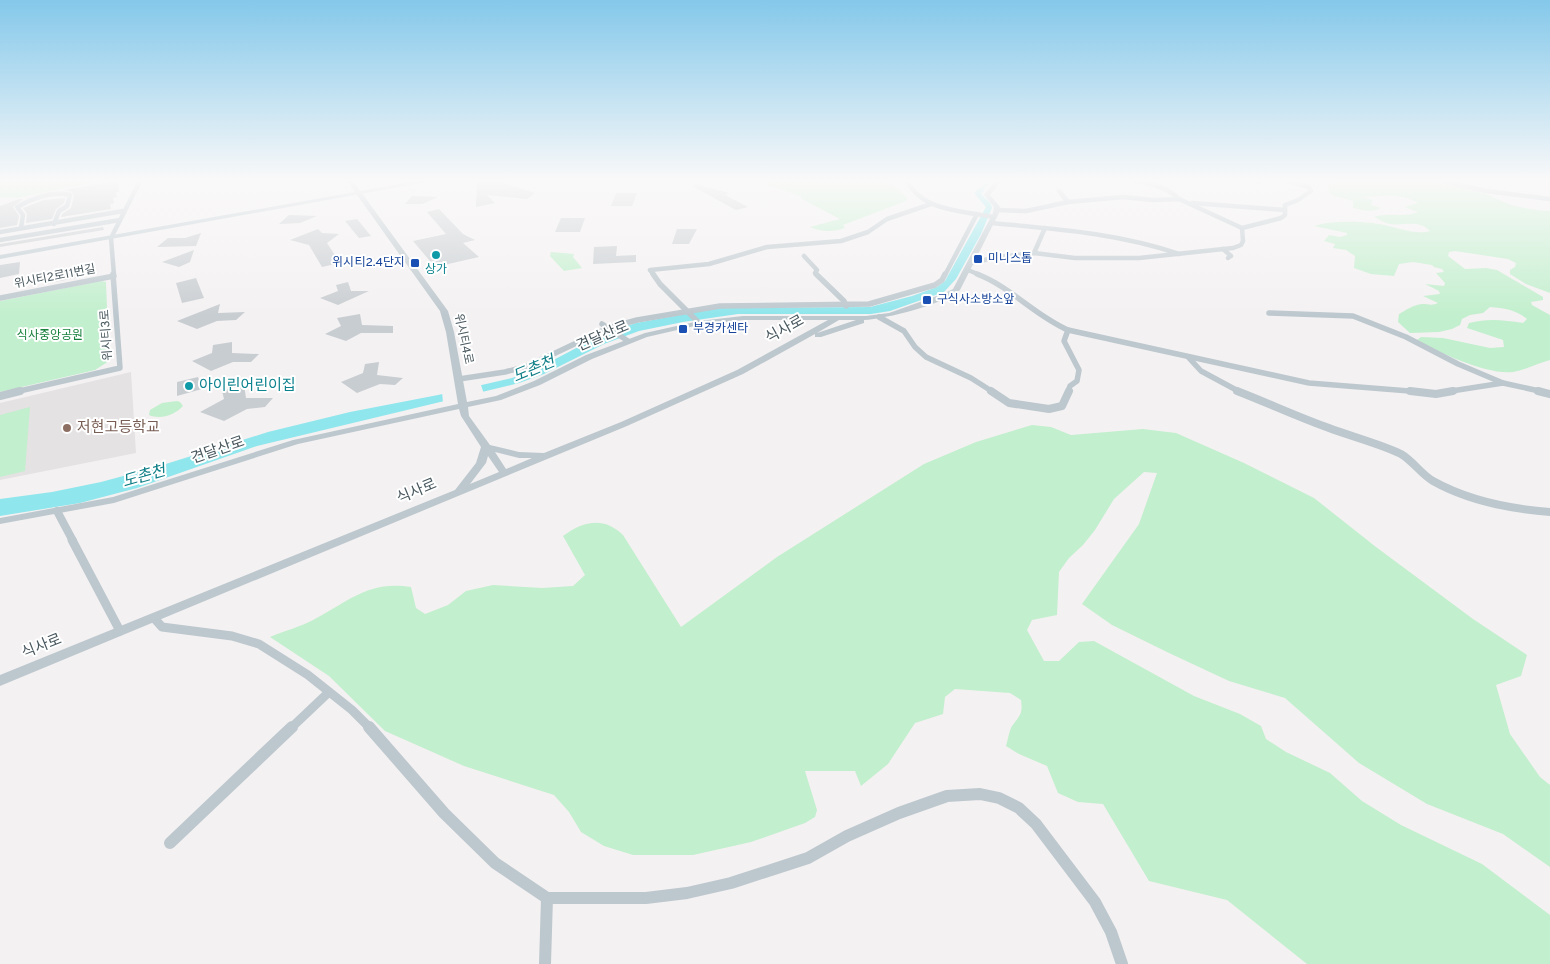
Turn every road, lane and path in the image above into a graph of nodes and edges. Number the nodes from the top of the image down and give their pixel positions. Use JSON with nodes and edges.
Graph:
{"nodes":[{"id":1,"x":38,"y":226,"type":"edge"},
{"id":2,"x":84,"y":226,"type":"edge"},
{"id":3,"x":117,"y":226,"type":"edge"},
{"id":4,"x":179,"y":226,"type":"edge"},
{"id":5,"x":382,"y":226,"type":"edge"},
{"id":6,"x":878,"y":226,"type":"edge"},
{"id":7,"x":972,"y":226,"type":"edge"},
{"id":8,"x":988,"y":226,"type":"edge"},
{"id":9,"x":1036,"y":226,"type":"edge"},
{"id":10,"x":1238,"y":226,"type":"edge"},
{"id":11,"x":1250,"y":226,"type":"edge"},
{"id":12,"x":21,"y":228,"type":"joint"},
{"id":13,"x":1045,"y":228,"type":"junction"},
{"id":14,"x":1242,"y":228,"type":"junction"},
{"id":15,"x":1131,"y":231,"type":"dead end"},
{"id":16,"x":0,"y":232,"type":"edge"},
{"id":17,"x":111,"y":238,"type":"junction"},
{"id":18,"x":0,"y":240,"type":"edge"},
{"id":19,"x":1127,"y":240,"type":"junction"},
{"id":20,"x":1223,"y":249,"type":"junction"},
{"id":21,"x":1034,"y":253,"type":"junction"},
{"id":22,"x":1180,"y":254,"type":"junction"},
{"id":23,"x":804,"y":256,"type":"dead end"},
{"id":24,"x":0,"y":257,"type":"edge"},
{"id":25,"x":1228,"y":258,"type":"dead end"},
{"id":26,"x":972,"y":262,"type":"junction"},
{"id":27,"x":968,"y":270,"type":"junction"},
{"id":28,"x":114,"y":276,"type":"junction"},
{"id":29,"x":0,"y":298,"type":"edge"},
{"id":30,"x":846,"y":306,"type":"junction"},
{"id":31,"x":853,"y":306,"type":"junction"},
{"id":32,"x":689,"y":311,"type":"junction"},
{"id":33,"x":1269,"y":313,"type":"dead end"},
{"id":34,"x":854,"y":317,"type":"junction"},
{"id":35,"x":838,"y":318,"type":"junction"},
{"id":36,"x":875,"y":318,"type":"junction"},
{"id":37,"x":698,"y":322,"type":"junction"},
{"id":38,"x":602,"y":324,"type":"dead end"},
{"id":39,"x":610,"y":329,"type":"junction"},
{"id":40,"x":1068,"y":330,"type":"junction"},
{"id":41,"x":627,"y":340,"type":"junction"},
{"id":42,"x":795,"y":342,"type":"junction"},
{"id":43,"x":1190,"y":358,"type":"junction"},
{"id":44,"x":459,"y":381,"type":"junction"},
{"id":45,"x":1503,"y":383,"type":"junction"},
{"id":46,"x":1550,"y":394,"type":"edge"},
{"id":47,"x":0,"y":396,"type":"edge"},
{"id":48,"x":463,"y":403,"type":"junction"},
{"id":49,"x":486,"y":447,"type":"junction"},
{"id":50,"x":547,"y":456,"type":"junction"},
{"id":51,"x":505,"y":474,"type":"junction"},
{"id":52,"x":459,"y":491,"type":"junction"},
{"id":53,"x":57,"y":511,"type":"junction"},
{"id":54,"x":1550,"y":512,"type":"edge"},
{"id":55,"x":0,"y":521,"type":"edge"},
{"id":56,"x":154,"y":618,"type":"junction"},
{"id":57,"x":120,"y":631,"type":"junction"},
{"id":58,"x":0,"y":681,"type":"edge"},
{"id":59,"x":329,"y":692,"type":"junction"},
{"id":60,"x":170,"y":843,"type":"dead end"},
{"id":61,"x":547,"y":898,"type":"junction"},
{"id":62,"x":545,"y":964,"type":"edge"},
{"id":63,"x":1122,"y":964,"type":"edge"}],
"edges":[{"from":1,"to":12,"type":"street"},
{"from":2,"to":18,"type":"street"},
{"from":3,"to":17,"type":"street"},
{"from":4,"to":17,"type":"main road"},
{"from":5,"to":44,"type":"street","name":"위시티4로"},
{"from":6,"to":32,"type":"street"},
{"from":7,"to":31,"type":"street"},
{"from":8,"to":26,"type":"street","name":"견달산로"},
{"from":9,"to":13,"type":"street"},
{"from":10,"to":14,"type":"street"},
{"from":11,"to":14,"type":"street"},
{"from":12,"to":16,"type":"street"},
{"from":13,"to":19,"type":"street"},
{"from":13,"to":21,"type":"street"},
{"from":14,"to":20,"type":"street"},
{"from":15,"to":19,"type":"street"},
{"from":17,"to":24,"type":"main road"},
{"from":17,"to":28,"type":"street","name":"위시티3로"},
{"from":19,"to":22,"type":"street"},
{"from":20,"to":22,"type":"street"},
{"from":20,"to":25,"type":"street"},
{"from":21,"to":22,"type":"street"},
{"from":21,"to":26,"type":"street"},
{"from":23,"to":30,"type":"street"},
{"from":26,"to":27,"type":"street","name":"견달산로"},
{"from":27,"to":36,"type":"street","name":"견달산로"},
{"from":27,"to":40,"type":"street"},
{"from":28,"to":29,"type":"street","name":"위시티2로11번길"},
{"from":28,"to":47,"type":"street","name":"위시티3로"},
{"from":30,"to":31,"type":"street"},
{"from":30,"to":32,"type":"street"},
{"from":31,"to":34,"type":"street"},
{"from":32,"to":37,"type":"street"},
{"from":32,"to":39,"type":"street"},
{"from":33,"to":45,"type":"street"},
{"from":34,"to":35,"type":"street","name":"견달산로"},
{"from":34,"to":36,"type":"street","name":"견달산로"},
{"from":35,"to":37,"type":"street","name":"견달산로"},
{"from":35,"to":42,"type":"street","name":"식사로"},
{"from":36,"to":40,"type":"street"},
{"from":36,"to":42,"type":"street"},
{"from":37,"to":41,"type":"street","name":"견달산로"},
{"from":38,"to":39,"type":"street"},
{"from":39,"to":41,"type":"street"},
{"from":39,"to":44,"type":"street"},
{"from":40,"to":43,"type":"street"},
{"from":41,"to":48,"type":"street","name":"견달산로"},
{"from":42,"to":50,"type":"street","name":"식사로"},
{"from":43,"to":45,"type":"street"},
{"from":43,"to":54,"type":"street"},
{"from":44,"to":48,"type":"street","name":"위시티4로"},
{"from":45,"to":46,"type":"street"},
{"from":48,"to":49,"type":"street"},
{"from":48,"to":53,"type":"street","name":"견달산로"},
{"from":49,"to":50,"type":"street"},
{"from":49,"to":51,"type":"street"},
{"from":49,"to":52,"type":"street"},
{"from":50,"to":51,"type":"street","name":"식사로"},
{"from":51,"to":52,"type":"street","name":"식사로"},
{"from":52,"to":56,"type":"street","name":"식사로"},
{"from":53,"to":55,"type":"street","name":"견달산로"},
{"from":53,"to":57,"type":"street"},
{"from":56,"to":57,"type":"street","name":"식사로"},
{"from":56,"to":59,"type":"street"},
{"from":57,"to":58,"type":"street","name":"식사로"},
{"from":59,"to":60,"type":"street"},
{"from":59,"to":61,"type":"street"},
{"from":61,"to":62,"type":"street"},
{"from":61,"to":63,"type":"street"}]}
